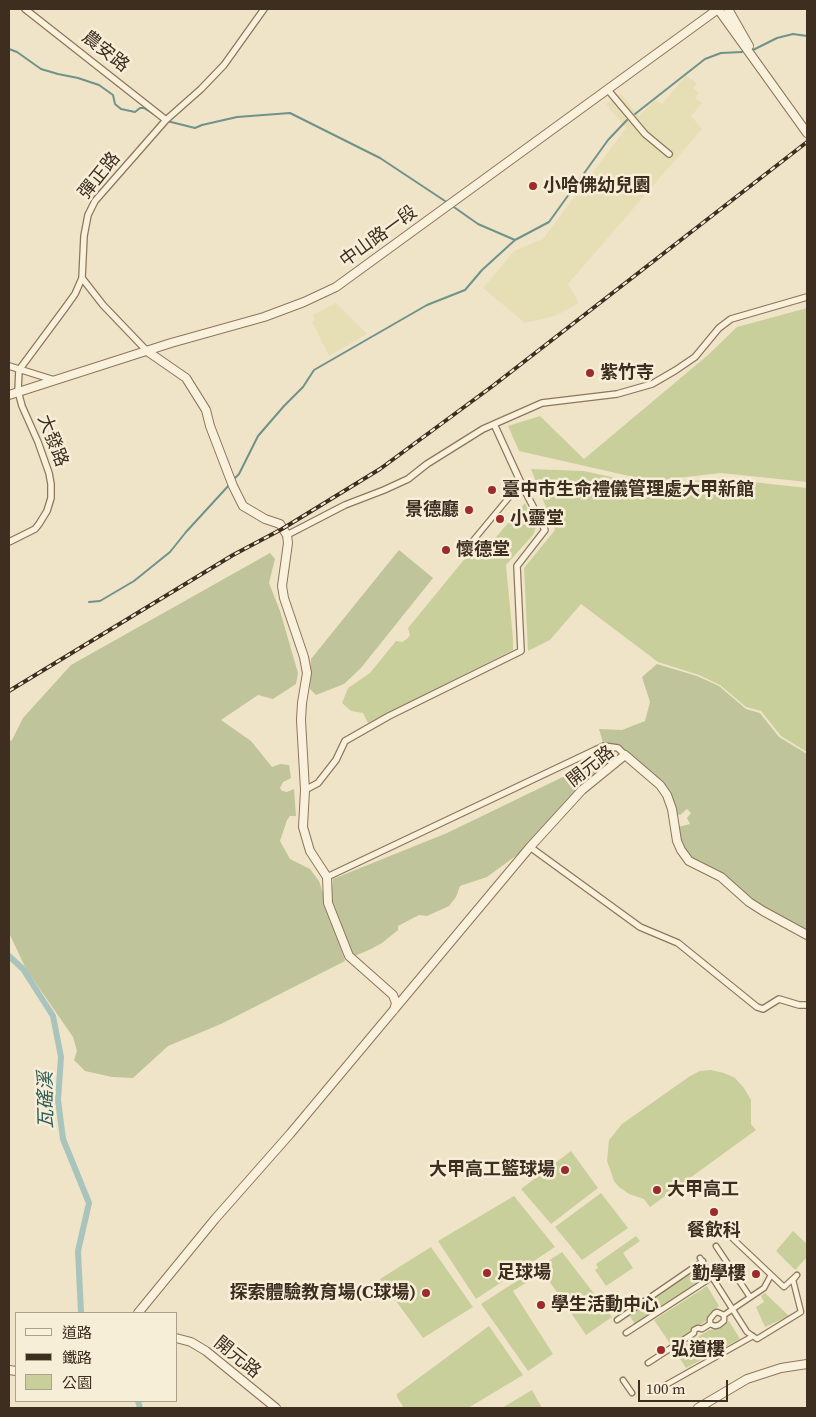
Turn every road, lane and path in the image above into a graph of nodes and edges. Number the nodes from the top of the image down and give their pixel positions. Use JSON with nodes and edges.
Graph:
{"nodes":[{"id":1,"x":25,"y":9,"type":"edge"},
{"id":2,"x":264,"y":9,"type":"edge"},
{"id":3,"x":718,"y":9,"type":"edge"},
{"id":4,"x":728,"y":9,"type":"edge"},
{"id":5,"x":756,"y":61,"type":"junction"},
{"id":6,"x":608,"y":90,"type":"junction"},
{"id":7,"x":166,"y":120,"type":"junction"},
{"id":8,"x":804,"y":123,"type":"edge"},
{"id":9,"x":807,"y":133,"type":"edge"},
{"id":10,"x":669,"y":154,"type":"dead end"},
{"id":11,"x":82,"y":278,"type":"junction"},
{"id":12,"x":807,"y":297,"type":"edge"},
{"id":13,"x":147,"y":351,"type":"junction"},
{"id":14,"x":9,"y":366,"type":"edge"},
{"id":15,"x":19,"y":370,"type":"junction"},
{"id":16,"x":55,"y":380,"type":"junction"},
{"id":17,"x":18,"y":391,"type":"junction"},
{"id":18,"x":9,"y":395,"type":"edge"},
{"id":19,"x":494,"y":424,"type":"junction"},
{"id":20,"x":520,"y":483,"type":"junction"},
{"id":21,"x":288,"y":535,"type":"junction"},
{"id":22,"x":9,"y":542,"type":"edge"},
{"id":23,"x":471,"y":543,"type":"dead end"},
{"id":24,"x":625,"y":755,"type":"junction"},
{"id":25,"x":306,"y":790,"type":"junction"},
{"id":26,"x":530,"y":847,"type":"junction"},
{"id":27,"x":327,"y":877,"type":"junction"},
{"id":28,"x":807,"y":934,"type":"edge"},
{"id":29,"x":807,"y":1005,"type":"edge"},
{"id":30,"x":393,"y":1012,"type":"junction"},
{"id":31,"x":730,"y":1236,"type":"dead end"},
{"id":32,"x":716,"y":1246,"type":"dead end"},
{"id":33,"x":771,"y":1275,"type":"junction"},
{"id":34,"x":712,"y":1277,"type":"junction"},
{"id":35,"x":750,"y":1297,"type":"junction"},
{"id":36,"x":732,"y":1309,"type":"junction"},
{"id":37,"x":139,"y":1312,"type":"edge"},
{"id":38,"x":724,"y":1315,"type":"junction"},
{"id":39,"x":617,"y":1320,"type":"dead end"},
{"id":40,"x":710,"y":1324,"type":"junction"},
{"id":41,"x":626,"y":1333,"type":"dead end"},
{"id":42,"x":753,"y":1336,"type":"junction"},
{"id":43,"x":178,"y":1339,"type":"edge"},
{"id":44,"x":648,"y":1363,"type":"dead end"},
{"id":45,"x":806,"y":1365,"type":"edge"},
{"id":46,"x":623,"y":1380,"type":"dead end"},
{"id":47,"x":664,"y":1386,"type":"dead end"},
{"id":48,"x":632,"y":1393,"type":"dead end"},
{"id":49,"x":276,"y":1408,"type":"edge"},
{"id":50,"x":698,"y":1408,"type":"edge"}],
"edges":[{"from":1,"to":7,"type":"street","name":"農安路"},
{"from":2,"to":7,"type":"street","name":"彈正路"},
{"from":3,"to":5,"type":"street"},
{"from":3,"to":6,"type":"street","name":"中山路一段"},
{"from":4,"to":5,"type":"street"},
{"from":5,"to":8,"type":"street"},
{"from":6,"to":10,"type":"street"},
{"from":6,"to":13,"type":"street","name":"中山路一段"},
{"from":7,"to":11,"type":"street","name":"彈正路"},
{"from":8,"to":9,"type":"street"},
{"from":11,"to":13,"type":"street"},
{"from":11,"to":15,"type":"street","name":"彈正路"},
{"from":12,"to":19,"type":"street"},
{"from":13,"to":16,"type":"street","name":"中山路一段"},
{"from":13,"to":21,"type":"street"},
{"from":14,"to":15,"type":"street"},
{"from":15,"to":16,"type":"street"},
{"from":15,"to":17,"type":"street"},
{"from":16,"to":17,"type":"street","name":"中山路一段"},
{"from":17,"to":18,"type":"street","name":"中山路一段"},
{"from":17,"to":22,"type":"street","name":"大發路"},
{"from":19,"to":20,"type":"street"},
{"from":19,"to":21,"type":"street"},
{"from":20,"to":23,"type":"street"},
{"from":20,"to":25,"type":"street"},
{"from":21,"to":25,"type":"street"},
{"from":24,"to":26,"type":"street","name":"開元路"},
{"from":24,"to":27,"type":"street"},
{"from":24,"to":28,"type":"street","name":"開元路"},
{"from":25,"to":27,"type":"street"},
{"from":26,"to":29,"type":"street"},
{"from":26,"to":30,"type":"street","name":"開元路"},
{"from":27,"to":30,"type":"street"},
{"from":30,"to":37,"type":"street","name":"開元路"},
{"from":31,"to":33,"type":"street"},
{"from":32,"to":35,"type":"street"},
{"from":33,"to":35,"type":"street"},
{"from":33,"to":42,"type":"street"},
{"from":34,"to":36,"type":"street"},
{"from":34,"to":39,"type":"street"},
{"from":34,"to":41,"type":"street"},
{"from":35,"to":36,"type":"street"},
{"from":36,"to":38,"type":"street"},
{"from":36,"to":42,"type":"street"},
{"from":38,"to":40,"type":"street"},
{"from":38,"to":40,"type":"street"},
{"from":40,"to":44,"type":"street"},
{"from":42,"to":47,"type":"street"},
{"from":43,"to":49,"type":"street","name":"開元路"},
{"from":45,"to":50,"type":"street"},
{"from":46,"to":48,"type":"street"}]}
